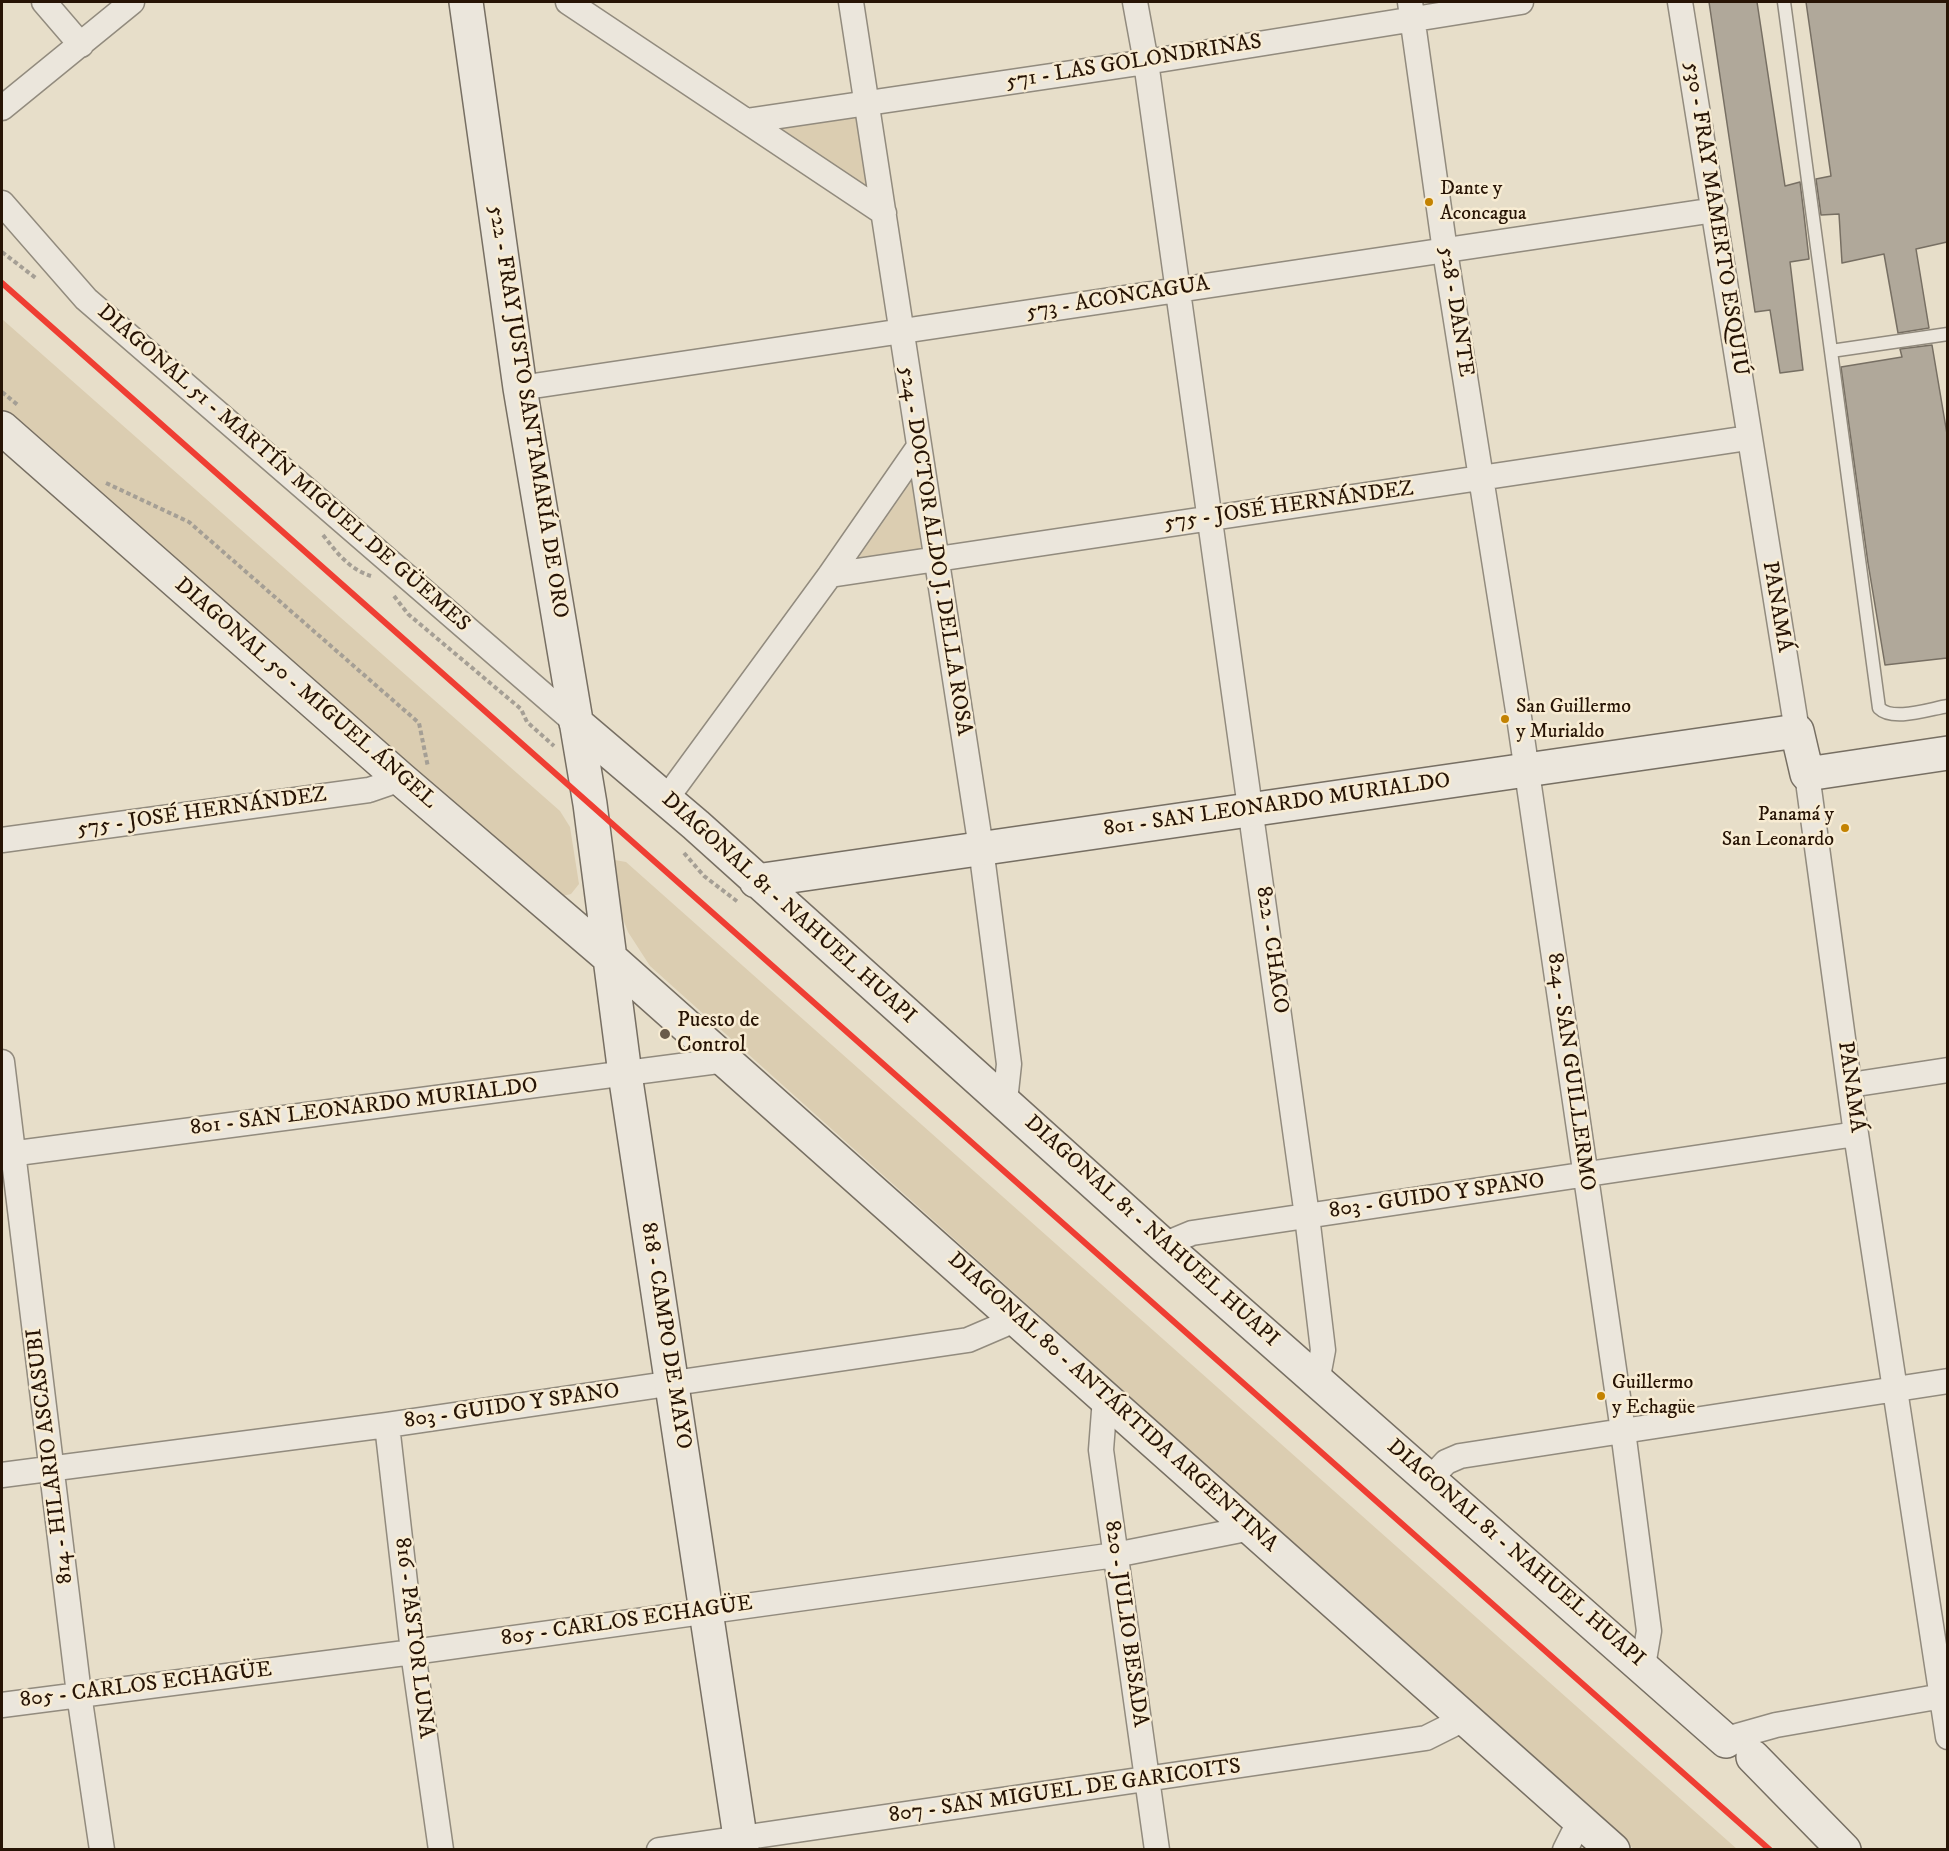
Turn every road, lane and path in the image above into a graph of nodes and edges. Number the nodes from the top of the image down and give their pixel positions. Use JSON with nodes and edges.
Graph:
{"nodes":[{"id":1,"x":44,"y":2,"type":"edge"},
{"id":2,"x":132,"y":2,"type":"edge"},
{"id":3,"x":466,"y":2,"type":"edge"},
{"id":4,"x":567,"y":2,"type":"edge"},
{"id":5,"x":851,"y":2,"type":"edge"},
{"id":6,"x":1135,"y":2,"type":"edge"},
{"id":7,"x":1521,"y":2,"type":"edge"},
{"id":8,"x":1680,"y":2,"type":"edge"},
{"id":9,"x":1784,"y":2,"type":"edge"},
{"id":10,"x":1411,"y":10,"type":"edge"},
{"id":11,"x":81,"y":45,"type":"junction"},
{"id":12,"x":1146,"y":62,"type":"junction"},
{"id":13,"x":867,"y":104,"type":"junction"},
{"id":14,"x":2,"y":108,"type":"edge"},
{"id":15,"x":746,"y":121,"type":"junction"},
{"id":16,"x":2,"y":203,"type":"edge"},
{"id":17,"x":1715,"y":210,"type":"junction"},
{"id":18,"x":884,"y":213,"type":"junction"},
{"id":19,"x":1445,"y":251,"type":"junction"},
{"id":20,"x":1177,"y":289,"type":"junction"},
{"id":21,"x":901,"y":333,"type":"junction"},
{"id":22,"x":1947,"y":334,"type":"edge"},
{"id":23,"x":1831,"y":351,"type":"junction"},
{"id":24,"x":520,"y":388,"type":"junction"},
{"id":25,"x":2,"y":428,"type":"edge"},
{"id":26,"x":1748,"y":438,"type":"junction"},
{"id":27,"x":918,"y":448,"type":"junction"},
{"id":28,"x":99,"y":479,"type":"dead end"},
{"id":29,"x":1480,"y":479,"type":"junction"},
{"id":30,"x":1212,"y":518,"type":"junction"},
{"id":31,"x":935,"y":560,"type":"junction"},
{"id":32,"x":830,"y":575,"type":"junction"},
{"id":33,"x":1947,"y":706,"type":"edge"},
{"id":34,"x":576,"y":723,"type":"junction"},
{"id":35,"x":1797,"y":731,"type":"junction"},
{"id":36,"x":1947,"y":753,"type":"edge"},
{"id":37,"x":1525,"y":770,"type":"junction"},
{"id":38,"x":1807,"y":774,"type":"junction"},
{"id":39,"x":413,"y":776,"type":"junction"},
{"id":40,"x":666,"y":799,"type":"junction"},
{"id":41,"x":1252,"y":810,"type":"junction"},
{"id":42,"x":593,"y":822,"type":"joint"},
{"id":43,"x":2,"y":840,"type":"edge"},
{"id":44,"x":981,"y":848,"type":"junction"},
{"id":45,"x":756,"y":882,"type":"junction"},
{"id":46,"x":610,"y":958,"type":"junction"},
{"id":47,"x":726,"y":1060,"type":"junction"},
{"id":48,"x":2,"y":1062,"type":"edge"},
{"id":49,"x":1947,"y":1070,"type":"edge"},
{"id":50,"x":625,"y":1074,"type":"junction"},
{"id":51,"x":1850,"y":1085,"type":"junction"},
{"id":52,"x":1005,"y":1101,"type":"junction"},
{"id":53,"x":1856,"y":1134,"type":"junction"},
{"id":54,"x":8,"y":1154,"type":"edge"},
{"id":55,"x":1586,"y":1176,"type":"junction"},
{"id":56,"x":1307,"y":1216,"type":"junction"},
{"id":57,"x":1163,"y":1245,"type":"junction"},
{"id":58,"x":1017,"y":1319,"type":"junction"},
{"id":59,"x":1947,"y":1381,"type":"edge"},
{"id":60,"x":1317,"y":1382,"type":"junction"},
{"id":61,"x":672,"y":1384,"type":"junction"},
{"id":62,"x":1897,"y":1388,"type":"junction"},
{"id":63,"x":1105,"y":1398,"type":"junction"},
{"id":64,"x":387,"y":1425,"type":"junction"},
{"id":65,"x":1623,"y":1431,"type":"junction"},
{"id":66,"x":52,"y":1468,"type":"junction"},
{"id":67,"x":2,"y":1474,"type":"edge"},
{"id":68,"x":1429,"y":1480,"type":"junction"},
{"id":69,"x":1251,"y":1528,"type":"junction"},
{"id":70,"x":1115,"y":1555,"type":"junction"},
{"id":71,"x":707,"y":1610,"type":"junction"},
{"id":72,"x":413,"y":1652,"type":"junction"},
{"id":73,"x":1643,"y":1666,"type":"junction"},
{"id":74,"x":79,"y":1694,"type":"junction"},
{"id":75,"x":1945,"y":1696,"type":"edge"},
{"id":76,"x":2,"y":1705,"type":"edge"},
{"id":77,"x":1466,"y":1718,"type":"junction"},
{"id":78,"x":1947,"y":1737,"type":"edge"},
{"id":79,"x":1741,"y":1751,"type":"junction"},
{"id":80,"x":1146,"y":1781,"type":"junction"},
{"id":81,"x":1580,"y":1820,"type":"junction"},
{"id":82,"x":741,"y":1844,"type":"edge"},
{"id":83,"x":1832,"y":1844,"type":"edge"},
{"id":84,"x":102,"y":1850,"type":"edge"},
{"id":85,"x":441,"y":1850,"type":"edge"},
{"id":86,"x":659,"y":1850,"type":"edge"},
{"id":87,"x":1157,"y":1850,"type":"edge"},
{"id":88,"x":1565,"y":1850,"type":"edge"},
{"id":89,"x":1613,"y":1850,"type":"edge"},
{"id":90,"x":1858,"y":1850,"type":"edge"}],
"edges":[{"from":1,"to":11,"type":"street"},
{"from":2,"to":11,"type":"street"},
{"from":3,"to":24,"type":"street","name":"522 - FRAY JUSTO SANTAMARÍA DE ORO"},
{"from":4,"to":15,"type":"street"},
{"from":5,"to":13,"type":"street","name":"524 - DOCTOR ALDO J. DELLA ROSA"},
{"from":6,"to":12,"type":"street","name":"822 - CHACO"},
{"from":7,"to":10,"type":"street","name":"571 - LAS GOLONDRINAS"},
{"from":8,"to":17,"type":"street","name":"530 - FRAY MAMERTO ESQUIÚ"},
{"from":9,"to":23,"type":"lane"},
{"from":10,"to":12,"type":"street","name":"571 - LAS GOLONDRINAS"},
{"from":10,"to":19,"type":"street","name":"528 - DANTE"},
{"from":11,"to":14,"type":"street"},
{"from":12,"to":13,"type":"street","name":"571 - LAS GOLONDRINAS"},
{"from":12,"to":20,"type":"street","name":"822 - CHACO"},
{"from":13,"to":15,"type":"street","name":"571 - LAS GOLONDRINAS"},
{"from":13,"to":18,"type":"street","name":"524 - DOCTOR ALDO J. DELLA ROSA"},
{"from":15,"to":18,"type":"street"},
{"from":16,"to":34,"type":"street","name":"DIAGONAL 51 - MARTÍN MIGUEL DE GÜEMES"},
{"from":17,"to":19,"type":"street","name":"573 - ACONCAGUA"},
{"from":17,"to":26,"type":"street","name":"530 - FRAY MAMERTO ESQUIÚ"},
{"from":18,"to":21,"type":"street","name":"524 - DOCTOR ALDO J. DELLA ROSA"},
{"from":19,"to":20,"type":"street","name":"573 - ACONCAGUA"},
{"from":19,"to":29,"type":"street","name":"528 - DANTE"},
{"from":20,"to":21,"type":"street","name":"573 - ACONCAGUA"},
{"from":20,"to":30,"type":"street","name":"822 - CHACO"},
{"from":21,"to":24,"type":"street","name":"573 - ACONCAGUA"},
{"from":21,"to":27,"type":"street","name":"524 - DOCTOR ALDO J. DELLA ROSA"},
{"from":22,"to":23,"type":"lane"},
{"from":23,"to":33,"type":"lane"},
{"from":24,"to":34,"type":"street","name":"522 - FRAY JUSTO SANTAMARÍA DE ORO"},
{"from":25,"to":39,"type":"street","name":"DIAGONAL 50 - MIGUEL ÁNGEL"},
{"from":26,"to":29,"type":"street","name":"575 - JOSÉ HERNÁNDEZ"},
{"from":26,"to":35,"type":"street","name":"PANAMÁ"},
{"from":27,"to":31,"type":"street","name":"524 - DOCTOR ALDO J. DELLA ROSA"},
{"from":27,"to":32,"type":"street"},
{"from":28,"to":39,"type":"path"},
{"from":29,"to":30,"type":"street","name":"575 - JOSÉ HERNÁNDEZ"},
{"from":29,"to":37,"type":"street","name":"824 - SAN GUILLERMO"},
{"from":30,"to":31,"type":"street","name":"575 - JOSÉ HERNÁNDEZ"},
{"from":30,"to":41,"type":"street","name":"822 - CHACO"},
{"from":31,"to":32,"type":"street","name":"575 - JOSÉ HERNÁNDEZ"},
{"from":31,"to":44,"type":"street","name":"524 - DOCTOR ALDO J. DELLA ROSA"},
{"from":32,"to":40,"type":"street"},
{"from":34,"to":40,"type":"street","name":"DIAGONAL 81 - NAHUEL HUAPI"},
{"from":34,"to":42,"type":"street","name":"522 - FRAY JUSTO SANTAMARÍA DE ORO"},
{"from":35,"to":37,"type":"street","name":"801 - SAN LEONARDO MURIALDO"},
{"from":35,"to":38,"type":"street","name":"PANAMÁ"},
{"from":36,"to":38,"type":"street"},
{"from":37,"to":41,"type":"street","name":"801 - SAN LEONARDO MURIALDO"},
{"from":37,"to":55,"type":"street","name":"824 - SAN GUILLERMO"},
{"from":38,"to":51,"type":"street","name":"PANAMÁ"},
{"from":39,"to":43,"type":"street","name":"575 - JOSÉ HERNÁNDEZ"},
{"from":39,"to":46,"type":"street","name":"DIAGONAL 50 - MIGUEL ÁNGEL"},
{"from":40,"to":45,"type":"street","name":"DIAGONAL 81 - NAHUEL HUAPI"},
{"from":41,"to":44,"type":"street","name":"801 - SAN LEONARDO MURIALDO"},
{"from":41,"to":56,"type":"street","name":"822 - CHACO"},
{"from":42,"to":46,"type":"street","name":"818 - CAMPO DE MAYO"},
{"from":44,"to":45,"type":"street","name":"801 - SAN LEONARDO MURIALDO"},
{"from":44,"to":52,"type":"street","name":"524 - DOCTOR ALDO J. DELLA ROSA"},
{"from":45,"to":52,"type":"street","name":"DIAGONAL 81 - NAHUEL HUAPI"},
{"from":46,"to":47,"type":"street","name":"DIAGONAL 80 - ANTÁRTIDA ARGENTINA"},
{"from":46,"to":50,"type":"street","name":"818 - CAMPO DE MAYO"},
{"from":47,"to":50,"type":"street","name":"801 - SAN LEONARDO MURIALDO"},
{"from":47,"to":58,"type":"street","name":"DIAGONAL 80 - ANTÁRTIDA ARGENTINA"},
{"from":48,"to":54,"type":"street","name":"814 - HILARIO ASCASUBI"},
{"from":49,"to":51,"type":"street"},
{"from":50,"to":54,"type":"street","name":"801 - SAN LEONARDO MURIALDO"},
{"from":50,"to":61,"type":"street","name":"818 - CAMPO DE MAYO"},
{"from":51,"to":53,"type":"street","name":"PANAMÁ"},
{"from":52,"to":57,"type":"street","name":"DIAGONAL 81 - NAHUEL HUAPI"},
{"from":53,"to":55,"type":"street","name":"803 - GUIDO Y SPANO"},
{"from":53,"to":62,"type":"street","name":"PANAMÁ"},
{"from":54,"to":66,"type":"street","name":"814 - HILARIO ASCASUBI"},
{"from":55,"to":56,"type":"street","name":"803 - GUIDO Y SPANO"},
{"from":55,"to":65,"type":"street","name":"824 - SAN GUILLERMO"},
{"from":56,"to":57,"type":"street","name":"803 - GUIDO Y SPANO"},
{"from":56,"to":60,"type":"street","name":"822 - CHACO"},
{"from":57,"to":60,"type":"street","name":"DIAGONAL 81 - NAHUEL HUAPI"},
{"from":58,"to":61,"type":"street","name":"803 - GUIDO Y SPANO"},
{"from":58,"to":63,"type":"street","name":"DIAGONAL 80 - ANTÁRTIDA ARGENTINA"},
{"from":59,"to":62,"type":"street"},
{"from":60,"to":68,"type":"street","name":"DIAGONAL 81 - NAHUEL HUAPI"},
{"from":61,"to":64,"type":"street","name":"803 - GUIDO Y SPANO"},
{"from":61,"to":71,"type":"street","name":"818 - CAMPO DE MAYO"},
{"from":62,"to":65,"type":"street"},
{"from":62,"to":75,"type":"street","name":"PANAMÁ"},
{"from":63,"to":69,"type":"street","name":"DIAGONAL 80 - ANTÁRTIDA ARGENTINA"},
{"from":63,"to":70,"type":"street","name":"820 - JULIO BESADA"},
{"from":64,"to":66,"type":"street","name":"803 - GUIDO Y SPANO"},
{"from":64,"to":72,"type":"street","name":"816 - PASTOR LUNA"},
{"from":65,"to":68,"type":"street"},
{"from":65,"to":73,"type":"street","name":"824 - SAN GUILLERMO"},
{"from":66,"to":67,"type":"street","name":"803 - GUIDO Y SPANO"},
{"from":66,"to":74,"type":"street","name":"814 - HILARIO ASCASUBI"},
{"from":68,"to":73,"type":"street","name":"DIAGONAL 81 - NAHUEL HUAPI"},
{"from":69,"to":70,"type":"street","name":"805 - CARLOS ECHAGÜE"},
{"from":69,"to":77,"type":"street","name":"DIAGONAL 80 - ANTÁRTIDA ARGENTINA"},
{"from":70,"to":71,"type":"street","name":"805 - CARLOS ECHAGÜE"},
{"from":70,"to":80,"type":"street","name":"820 - JULIO BESADA"},
{"from":71,"to":72,"type":"street","name":"805 - CARLOS ECHAGÜE"},
{"from":71,"to":82,"type":"street","name":"818 - CAMPO DE MAYO"},
{"from":72,"to":74,"type":"street","name":"805 - CARLOS ECHAGÜE"},
{"from":72,"to":85,"type":"street","name":"816 - PASTOR LUNA"},
{"from":73,"to":79,"type":"street","name":"DIAGONAL 81 - NAHUEL HUAPI"},
{"from":74,"to":76,"type":"street","name":"805 - CARLOS ECHAGÜE"},
{"from":74,"to":84,"type":"street","name":"814 - HILARIO ASCASUBI"},
{"from":75,"to":78,"type":"street","name":"PANAMÁ"},
{"from":75,"to":79,"type":"street"},
{"from":77,"to":80,"type":"street","name":"807 - SAN MIGUEL DE GARICOITS"},
{"from":77,"to":81,"type":"street","name":"DIAGONAL 80 - ANTÁRTIDA ARGENTINA"},
{"from":79,"to":83,"type":"street","name":"DIAGONAL 81 - NAHUEL HUAPI"},
{"from":80,"to":82,"type":"street","name":"807 - SAN MIGUEL DE GARICOITS"},
{"from":80,"to":87,"type":"street","name":"820 - JULIO BESADA"},
{"from":81,"to":88,"type":"street"},
{"from":81,"to":89,"type":"street","name":"DIAGONAL 80 - ANTÁRTIDA ARGENTINA"},
{"from":82,"to":86,"type":"street","name":"807 - SAN MIGUEL DE GARICOITS"},
{"from":83,"to":90,"type":"street"}]}
